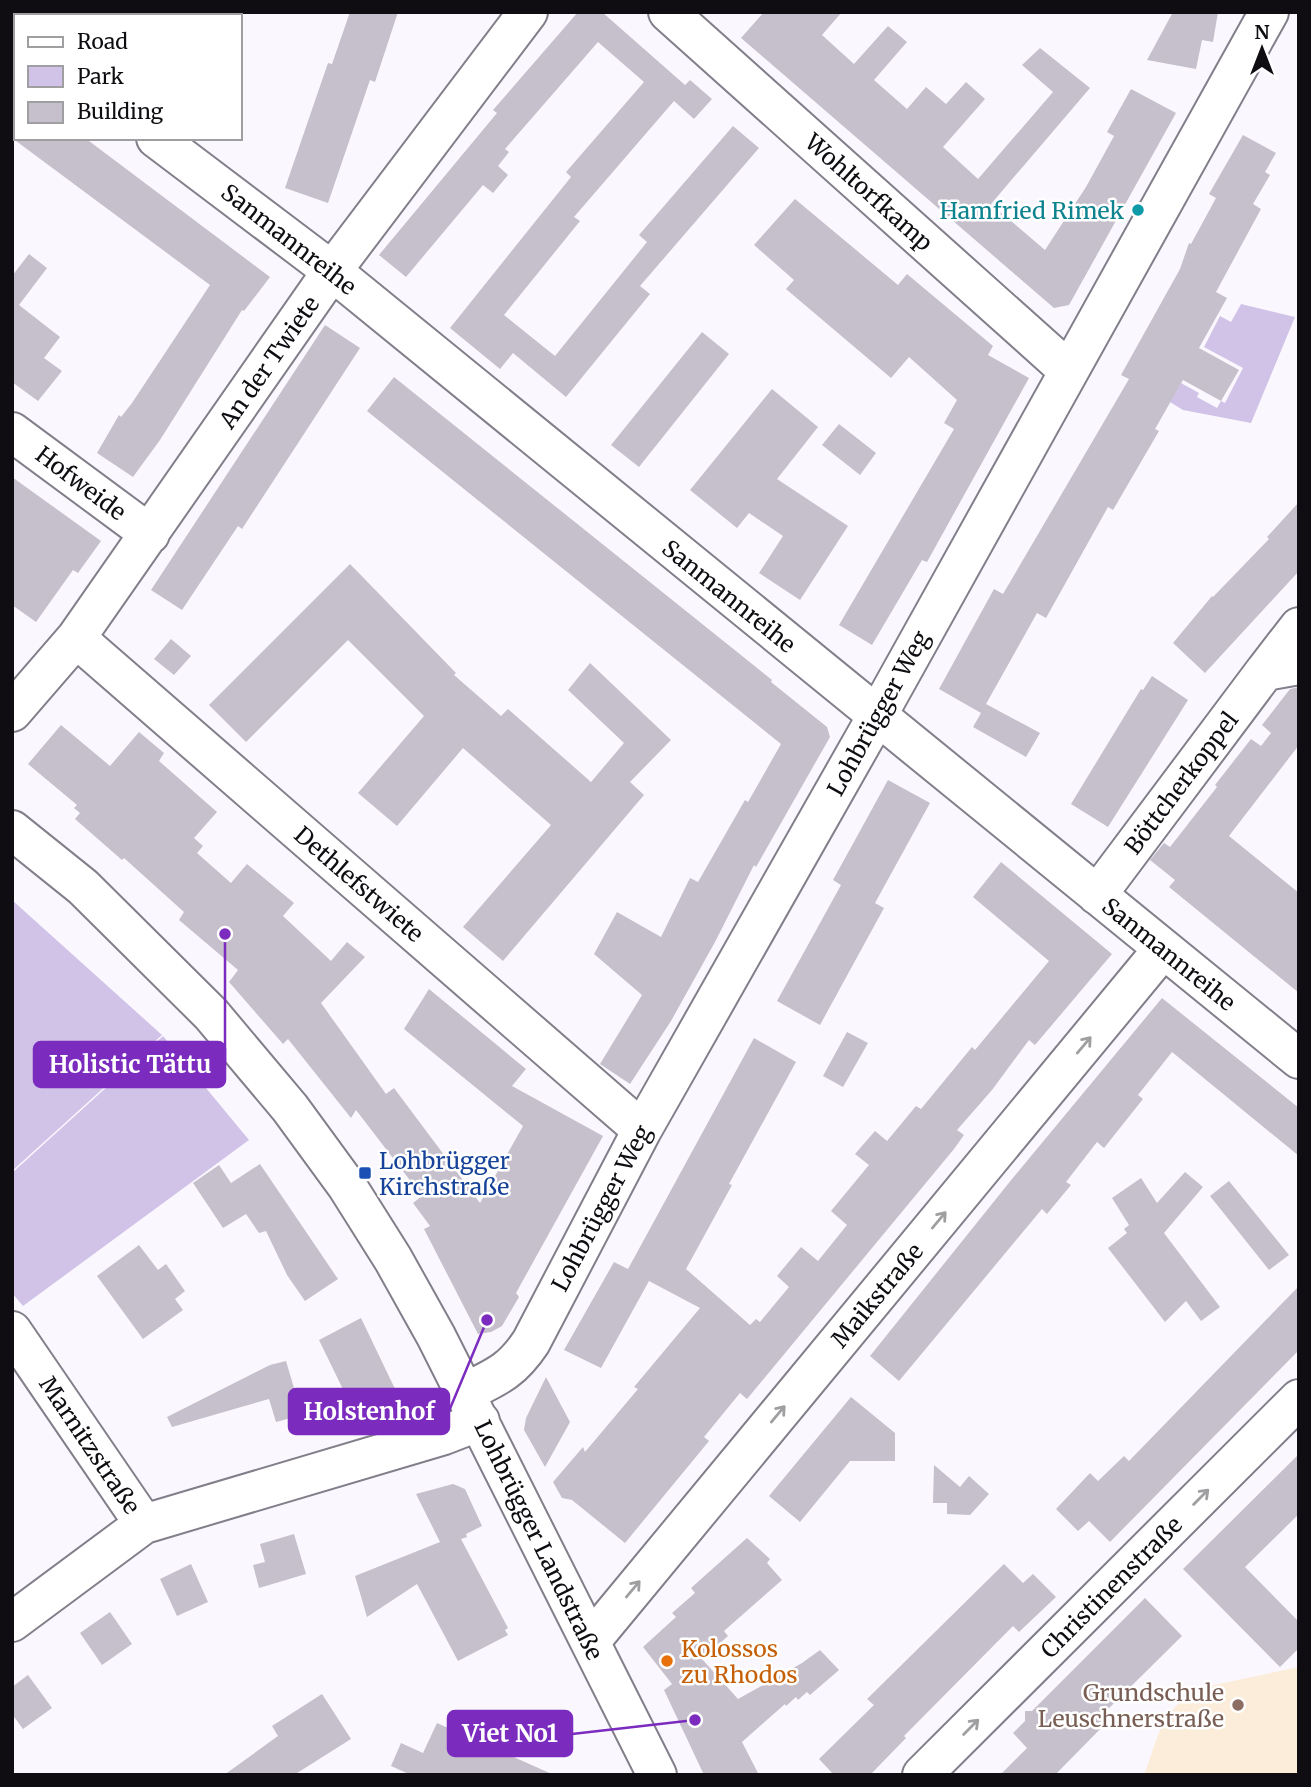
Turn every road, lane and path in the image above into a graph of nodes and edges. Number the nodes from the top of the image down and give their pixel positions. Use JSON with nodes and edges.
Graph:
{"nodes":[{"id":1,"x":528,"y":12,"type":"edge"},
{"id":2,"x":668,"y":12,"type":"edge"},
{"id":3,"x":1269,"y":12,"type":"edge"},
{"id":4,"x":159,"y":140,"type":"edge"},
{"id":5,"x":332,"y":271,"type":"junction"},
{"id":6,"x":1069,"y":371,"type":"junction"},
{"id":7,"x":12,"y":432,"type":"edge"},
{"id":8,"x":150,"y":534,"type":"junction"},
{"id":9,"x":1299,"y":627,"type":"edge"},
{"id":10,"x":76,"y":638,"type":"junction"},
{"id":11,"x":1282,"y":668,"type":"edge"},
{"id":12,"x":12,"y":712,"type":"edge"},
{"id":13,"x":877,"y":716,"type":"junction"},
{"id":14,"x":12,"y":830,"type":"edge"},
{"id":15,"x":1097,"y":895,"type":"junction"},
{"id":16,"x":1163,"y":949,"type":"junction"},
{"id":17,"x":1299,"y":1059,"type":"edge"},
{"id":18,"x":642,"y":1130,"type":"junction"},
{"id":19,"x":12,"y":1331,"type":"edge"},
{"id":20,"x":1299,"y":1399,"type":"edge"},
{"id":21,"x":473,"y":1407,"type":"junction"},
{"id":22,"x":144,"y":1524,"type":"junction"},
{"id":23,"x":12,"y":1622,"type":"edge"},
{"id":24,"x":590,"y":1642,"type":"junction"},
{"id":25,"x":657,"y":1775,"type":"edge"},
{"id":26,"x":922,"y":1775,"type":"edge"}],
"edges":[{"from":1,"to":5,"type":"street","name":"An der Twiete"},
{"from":2,"to":6,"type":"street","name":"Wohltorfkamp"},
{"from":3,"to":6,"type":"street","name":"Lohbrügger Weg"},
{"from":4,"to":5,"type":"street","name":"Sanmannreihe"},
{"from":5,"to":8,"type":"street","name":"An der Twiete"},
{"from":5,"to":13,"type":"street","name":"Sanmannreihe"},
{"from":6,"to":13,"type":"street","name":"Lohbrügger Weg"},
{"from":7,"to":8,"type":"street","name":"Hofweide"},
{"from":8,"to":10,"type":"street","name":"An der Twiete"},
{"from":9,"to":11,"type":"street","name":"Böttcherkoppel"},
{"from":10,"to":12,"type":"street","name":"An der Twiete"},
{"from":10,"to":18,"type":"street","name":"Dethlefstwiete"},
{"from":11,"to":15,"type":"street","name":"Böttcherkoppel"},
{"from":13,"to":15,"type":"street","name":"Sanmannreihe"},
{"from":13,"to":18,"type":"street","name":"Lohbrügger Weg"},
{"from":14,"to":21,"type":"street","name":"Lohbrügger Landstraße"},
{"from":15,"to":16,"type":"street","name":"Sanmannreihe"},
{"from":16,"to":17,"type":"street","name":"Sanmannreihe"},
{"from":24,"to":16,"type":"street","name":"Maikstraße","one_way":true},
{"from":18,"to":21,"type":"street","name":"Lohbrügger Weg"},
{"from":19,"to":22,"type":"street","name":"Marnitzstraße"},
{"from":26,"to":20,"type":"street","name":"Christinenstraße","one_way":true},
{"from":21,"to":22,"type":"street"},
{"from":21,"to":24,"type":"street","name":"Lohbrügger Landstraße"},
{"from":22,"to":23,"type":"street"},
{"from":24,"to":25,"type":"street","name":"Lohbrügger Landstraße"}]}
